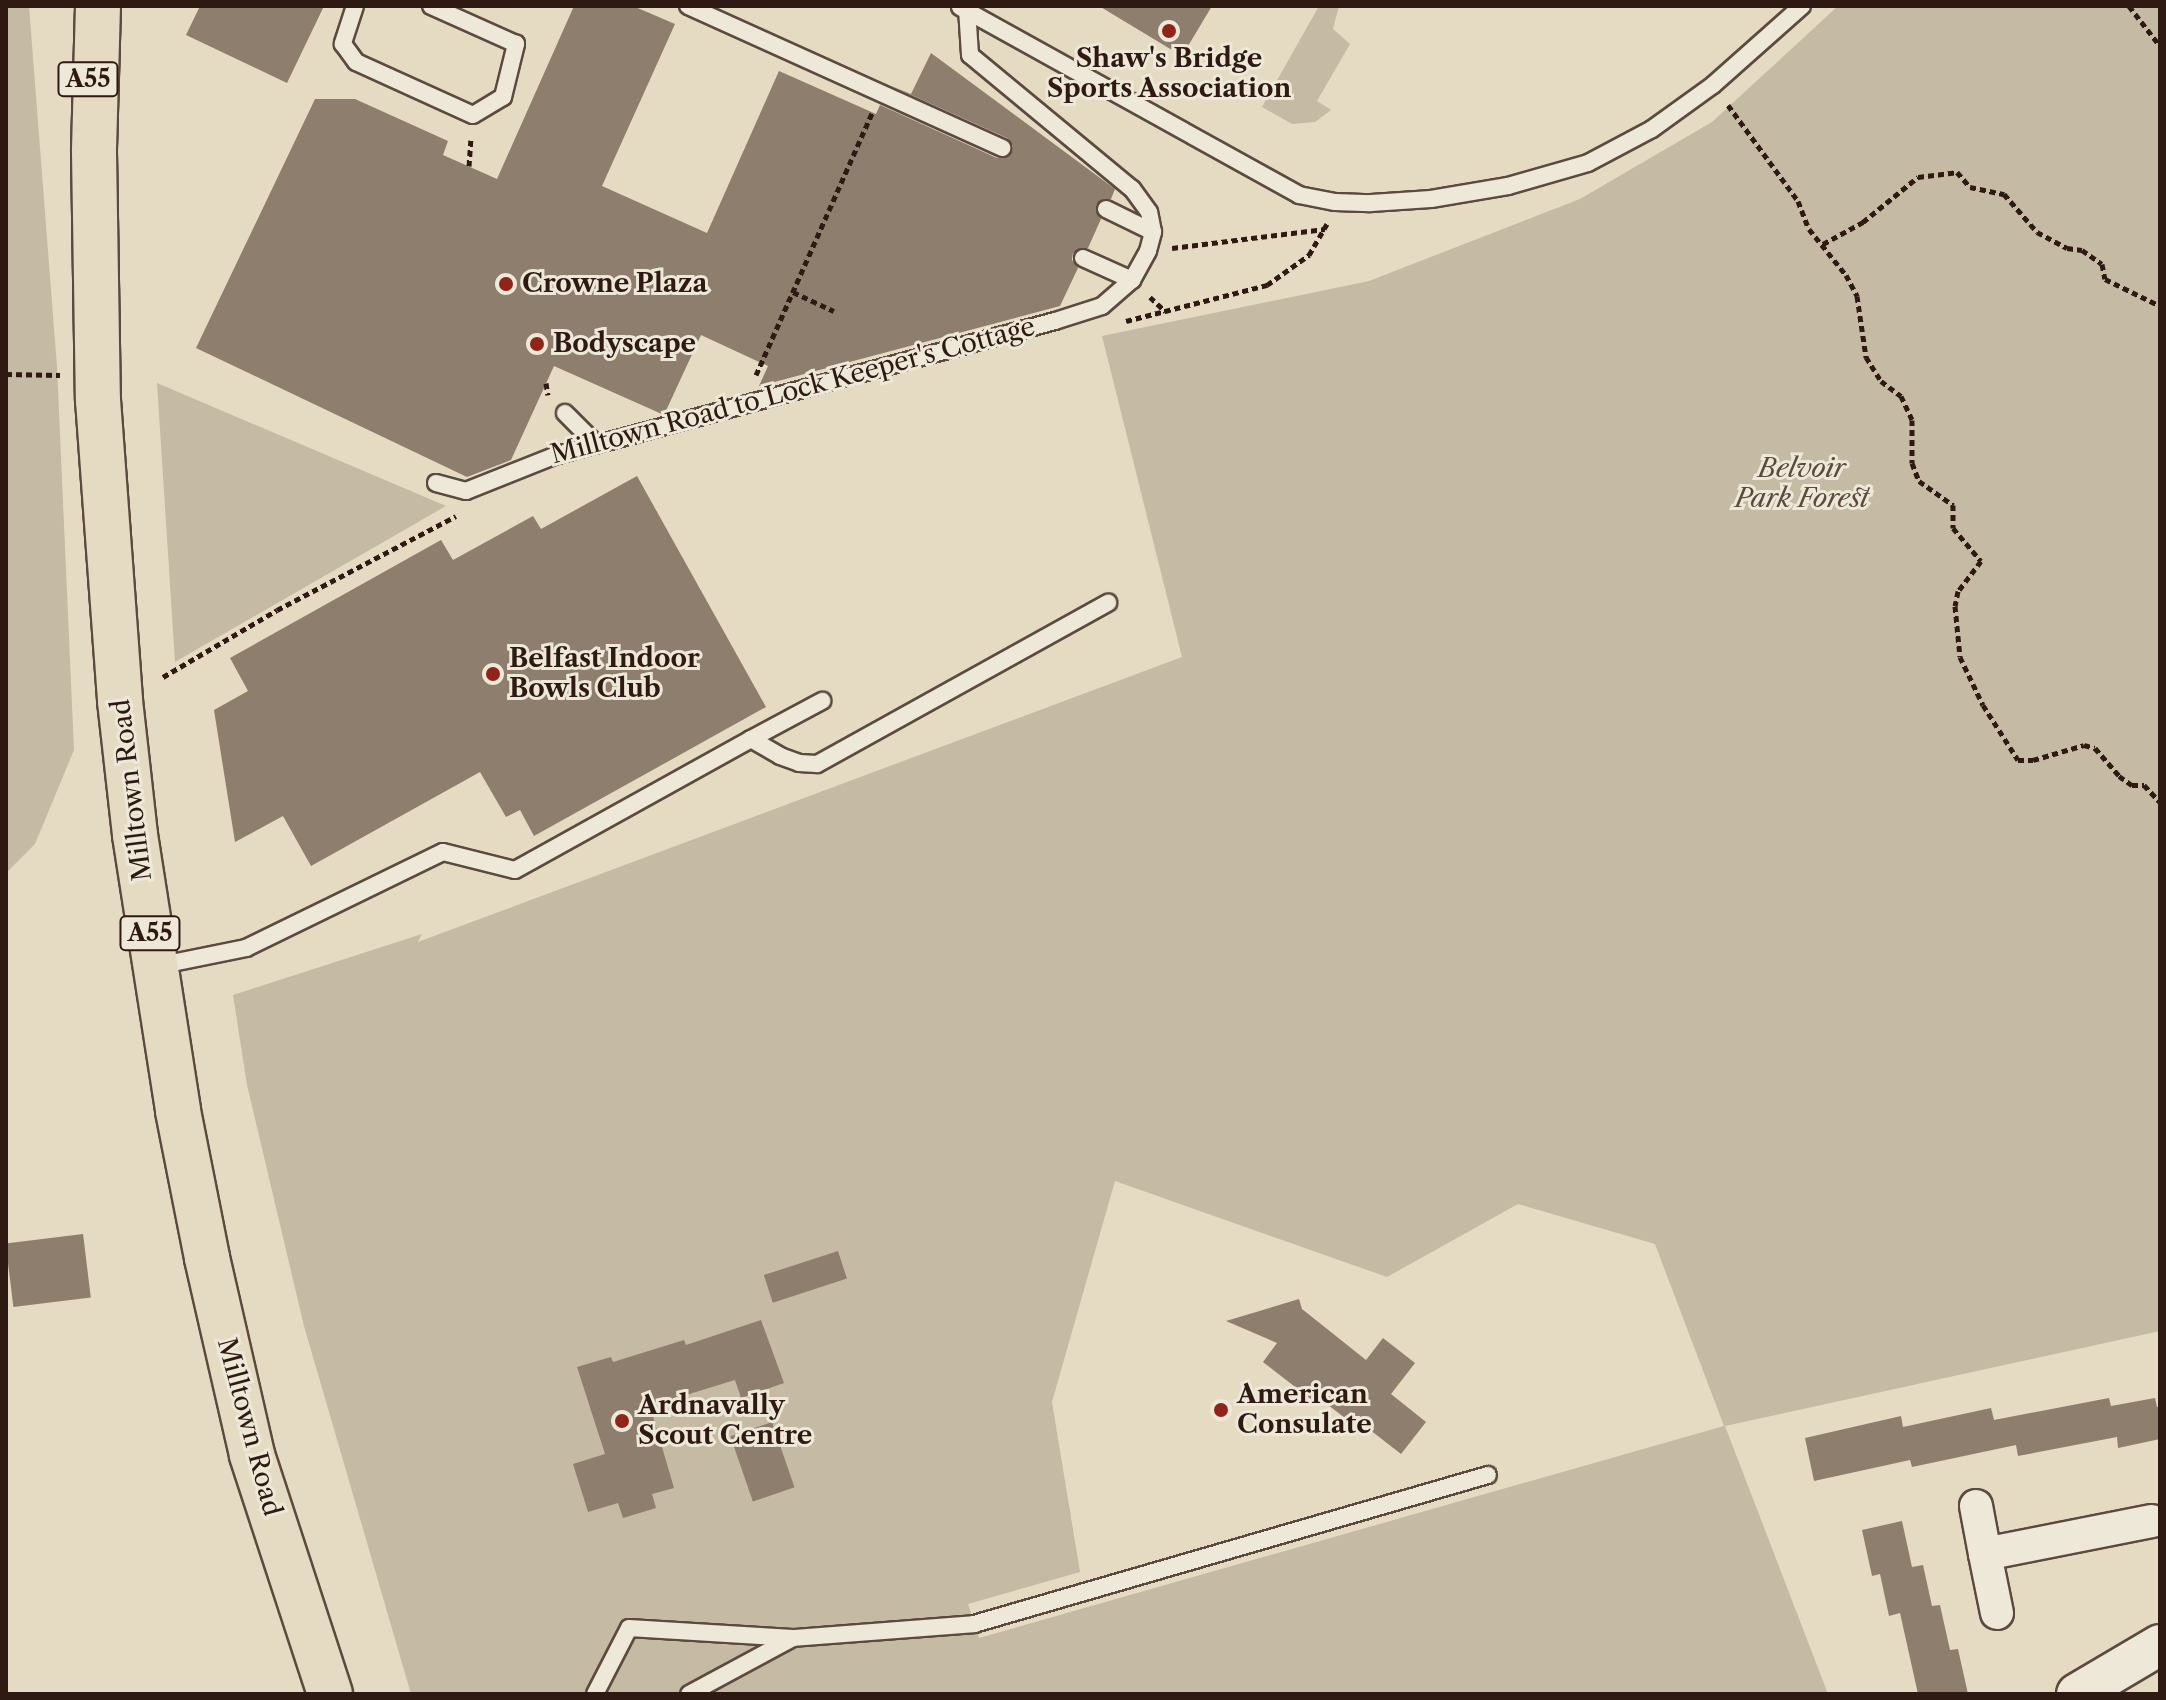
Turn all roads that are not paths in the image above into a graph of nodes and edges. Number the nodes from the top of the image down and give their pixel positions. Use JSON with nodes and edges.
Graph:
{"nodes":[{"id":1,"x":82,"y":6,"type":"edge"},
{"id":2,"x":98,"y":6,"type":"edge"},
{"id":3,"x":355,"y":6,"type":"edge"},
{"id":4,"x":431,"y":6,"type":"edge"},
{"id":5,"x":688,"y":6,"type":"edge"},
{"id":6,"x":1802,"y":6,"type":"edge"},
{"id":7,"x":963,"y":8,"type":"edge"},
{"id":8,"x":1002,"y":148,"type":"dead end"},
{"id":9,"x":94,"y":152,"type":"junction"},
{"id":10,"x":1106,"y":209,"type":"dead end"},
{"id":11,"x":1153,"y":232,"type":"junction"},
{"id":12,"x":1083,"y":258,"type":"dead end"},
{"id":13,"x":1132,"y":280,"type":"junction"},
{"id":14,"x":565,"y":413,"type":"dead end"},
{"id":15,"x":596,"y":444,"type":"junction"},
{"id":16,"x":436,"y":483,"type":"dead end"},
{"id":17,"x":1108,"y":603,"type":"dead end"},
{"id":18,"x":822,"y":701,"type":"dead end"},
{"id":19,"x":751,"y":739,"type":"junction"},
{"id":20,"x":156,"y":967,"type":"junction"},
{"id":21,"x":1488,"y":1475,"type":"dead end"},
{"id":22,"x":1976,"y":1506,"type":"dead end"},
{"id":23,"x":2157,"y":1527,"type":"edge"},
{"id":24,"x":1985,"y":1554,"type":"junction"},
{"id":25,"x":1997,"y":1613,"type":"dead end"},
{"id":26,"x":793,"y":1638,"type":"junction"},
{"id":27,"x":2160,"y":1645,"type":"edge"},
{"id":28,"x":330,"y":1694,"type":"edge"},
{"id":29,"x":595,"y":1694,"type":"edge"},
{"id":30,"x":689,"y":1694,"type":"edge"},
{"id":31,"x":2077,"y":1694,"type":"edge"}],
"edges":[{"from":1,"to":9,"type":"highway","name":"Milltown Road","number":"A55"},
{"from":2,"to":9,"type":"highway","name":"Milltown Road","number":"A55"},
{"from":3,"to":4,"type":"lane"},
{"from":5,"to":8,"type":"lane"},
{"from":6,"to":7,"type":"lane"},
{"from":7,"to":11,"type":"lane"},
{"from":9,"to":20,"type":"highway","name":"Milltown Road","number":"A55"},
{"from":10,"to":11,"type":"lane"},
{"from":11,"to":13,"type":"lane"},
{"from":12,"to":13,"type":"lane"},
{"from":13,"to":15,"type":"lane"},
{"from":14,"to":15,"type":"lane"},
{"from":15,"to":16,"type":"lane"},
{"from":17,"to":19,"type":"lane"},
{"from":18,"to":19,"type":"lane"},
{"from":19,"to":20,"type":"lane"},
{"from":20,"to":28,"type":"highway","name":"Milltown Road","number":"A55"},
{"from":21,"to":26,"type":"lane"},
{"from":22,"to":24,"type":"street"},
{"from":23,"to":24,"type":"street"},
{"from":24,"to":25,"type":"street"},
{"from":26,"to":29,"type":"lane"},
{"from":26,"to":30,"type":"lane"},
{"from":27,"to":31,"type":"street"}]}
